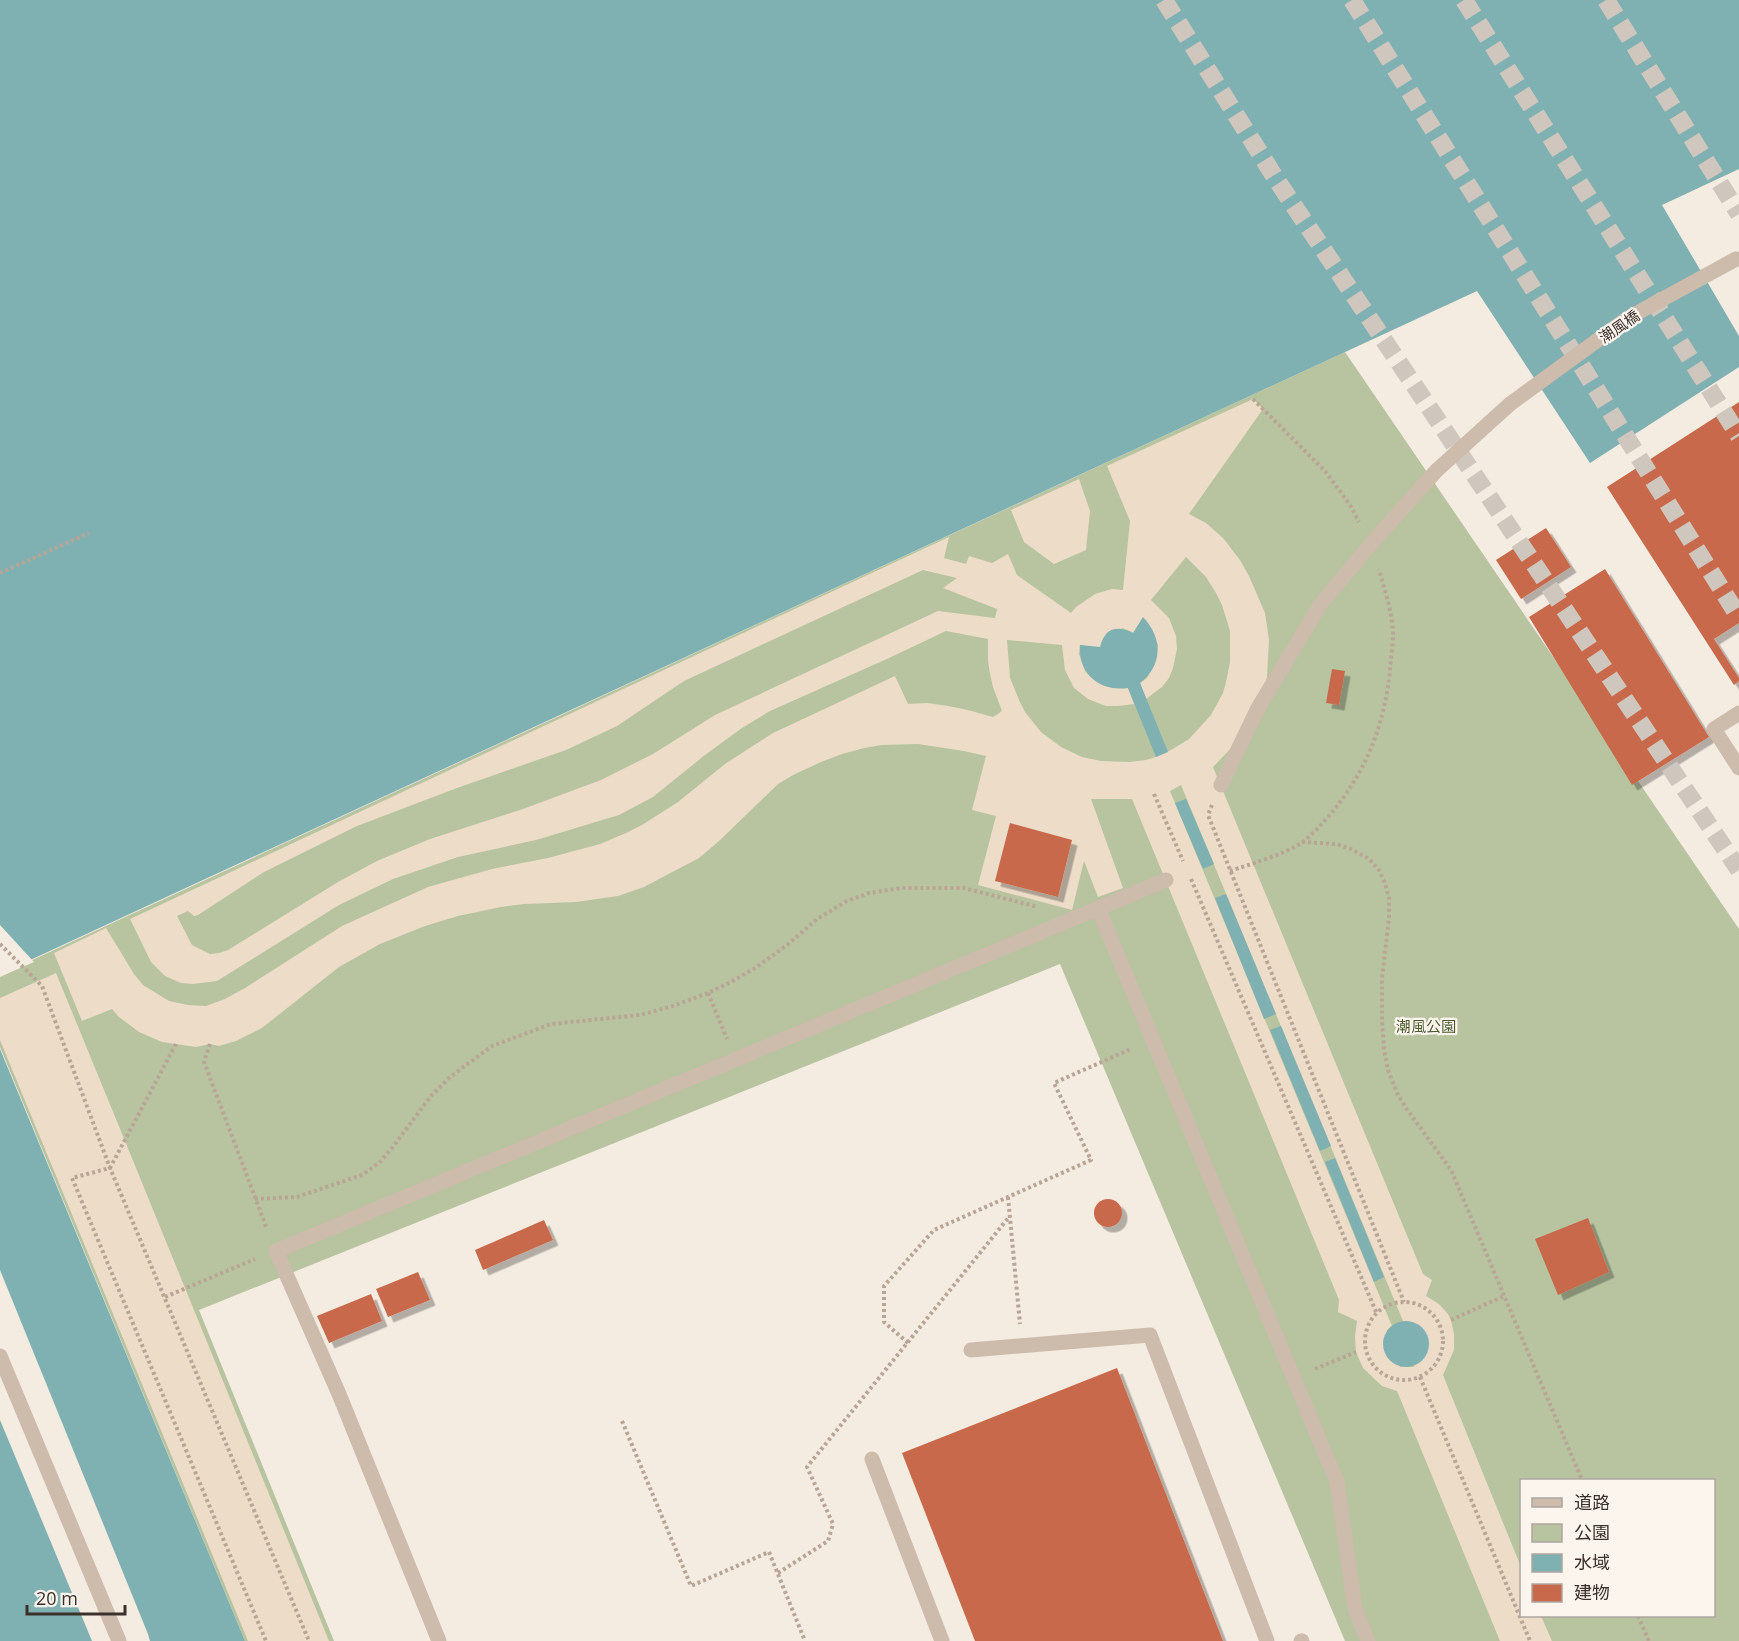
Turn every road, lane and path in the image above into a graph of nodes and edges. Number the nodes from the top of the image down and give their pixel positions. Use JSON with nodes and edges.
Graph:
{"nodes":[{"id":1,"x":1737,"y":258,"type":"edge"},
{"id":2,"x":1253,"y":399,"type":"dead end"},
{"id":3,"x":88,"y":533,"type":"dead end"},
{"id":4,"x":1370,"y":545,"type":"junction"},
{"id":5,"x":0,"y":573,"type":"edge"},
{"id":6,"x":1739,"y":714,"type":"edge"},
{"id":7,"x":1739,"y":768,"type":"edge"},
{"id":8,"x":1221,"y":785,"type":"joint"},
{"id":9,"x":1155,"y":794,"type":"dead end"},
{"id":10,"x":1302,"y":842,"type":"junction"},
{"id":11,"x":1230,"y":871,"type":"junction"},
{"id":12,"x":1166,"y":880,"type":"dead end"},
{"id":13,"x":1098,"y":908,"type":"junction"},
{"id":14,"x":1076,"y":917,"type":"junction"},
{"id":15,"x":0,"y":944,"type":"edge"},
{"id":16,"x":708,"y":993,"type":"junction"},
{"id":17,"x":720,"y":1023,"type":"dead end"},
{"id":18,"x":1153,"y":1040,"type":"junction"},
{"id":19,"x":176,"y":1044,"type":"dead end"},
{"id":20,"x":210,"y":1044,"type":"dead end"},
{"id":21,"x":110,"y":1168,"type":"junction"},
{"id":22,"x":1008,"y":1196,"type":"junction"},
{"id":23,"x":255,"y":1199,"type":"junction"},
{"id":24,"x":1009,"y":1217,"type":"junction"},
{"id":25,"x":276,"y":1251,"type":"junction"},
{"id":26,"x":1504,"y":1296,"type":"junction"},
{"id":27,"x":165,"y":1297,"type":"junction"},
{"id":28,"x":1404,"y":1302,"type":"junction"},
{"id":29,"x":1377,"y":1314,"type":"junction"},
{"id":30,"x":1452,"y":1320,"type":"dead end"},
{"id":31,"x":908,"y":1343,"type":"junction"},
{"id":32,"x":1022,"y":1345,"type":"junction"},
{"id":33,"x":971,"y":1350,"type":"dead end"},
{"id":34,"x":1356,"y":1352,"type":"dead end"},
{"id":35,"x":0,"y":1356,"type":"edge"},
{"id":36,"x":1420,"y":1377,"type":"junction"},
{"id":37,"x":1294,"y":1378,"type":"junction"},
{"id":38,"x":622,"y":1421,"type":"dead end"},
{"id":39,"x":872,"y":1459,"type":"dead end"},
{"id":40,"x":1582,"y":1479,"type":"edge"},
{"id":41,"x":778,"y":1573,"type":"junction"},
{"id":42,"x":1638,"y":1617,"type":"edge"},
{"id":43,"x":118,"y":1641,"type":"edge"},
{"id":44,"x":266,"y":1641,"type":"edge"},
{"id":45,"x":309,"y":1641,"type":"edge"},
{"id":46,"x":439,"y":1641,"type":"edge"},
{"id":47,"x":805,"y":1641,"type":"edge"},
{"id":48,"x":942,"y":1641,"type":"edge"},
{"id":49,"x":1267,"y":1641,"type":"edge"},
{"id":50,"x":1368,"y":1641,"type":"edge"},
{"id":51,"x":1530,"y":1641,"type":"edge"},
{"id":52,"x":1649,"y":1641,"type":"edge"}],
"edges":[{"from":1,"to":4,"type":"street","name":"潮風橋","bridge":true},
{"from":2,"to":4,"type":"path"},
{"from":3,"to":5,"type":"path"},
{"from":4,"to":8,"type":"street","name":"潮風橋"},
{"from":4,"to":10,"type":"path"},
{"from":6,"to":7,"type":"street"},
{"from":8,"to":11,"type":"path"},
{"from":9,"to":29,"type":"path"},
{"from":10,"to":11,"type":"path"},
{"from":10,"to":26,"type":"path"},
{"from":11,"to":28,"type":"path"},
{"from":12,"to":13,"type":"street"},
{"from":13,"to":14,"type":"street"},
{"from":13,"to":18,"type":"street"},
{"from":14,"to":16,"type":"path"},
{"from":14,"to":25,"type":"street"},
{"from":15,"to":21,"type":"path"},
{"from":16,"to":17,"type":"path"},
{"from":16,"to":23,"type":"path"},
{"from":18,"to":22,"type":"path"},
{"from":18,"to":37,"type":"street"},
{"from":19,"to":21,"type":"path"},
{"from":20,"to":23,"type":"path"},
{"from":21,"to":27,"type":"path"},
{"from":21,"to":44,"type":"path"},
{"from":22,"to":24,"type":"path"},
{"from":22,"to":31,"type":"path"},
{"from":23,"to":25,"type":"path"},
{"from":24,"to":31,"type":"path"},
{"from":24,"to":32,"type":"path"},
{"from":25,"to":27,"type":"path"},
{"from":25,"to":46,"type":"street"},
{"from":26,"to":30,"type":"path"},
{"from":26,"to":40,"type":"path"},
{"from":27,"to":45,"type":"path"},
{"from":28,"to":29,"type":"path"},
{"from":28,"to":36,"type":"path"},
{"from":29,"to":36,"type":"path"},
{"from":31,"to":41,"type":"path"},
{"from":32,"to":33,"type":"street"},
{"from":32,"to":49,"type":"street"},
{"from":34,"to":37,"type":"path"},
{"from":35,"to":43,"type":"street"},
{"from":36,"to":51,"type":"path"},
{"from":37,"to":50,"type":"street"},
{"from":38,"to":41,"type":"path"},
{"from":39,"to":48,"type":"street"},
{"from":41,"to":47,"type":"path"},
{"from":42,"to":52,"type":"path"}]}
